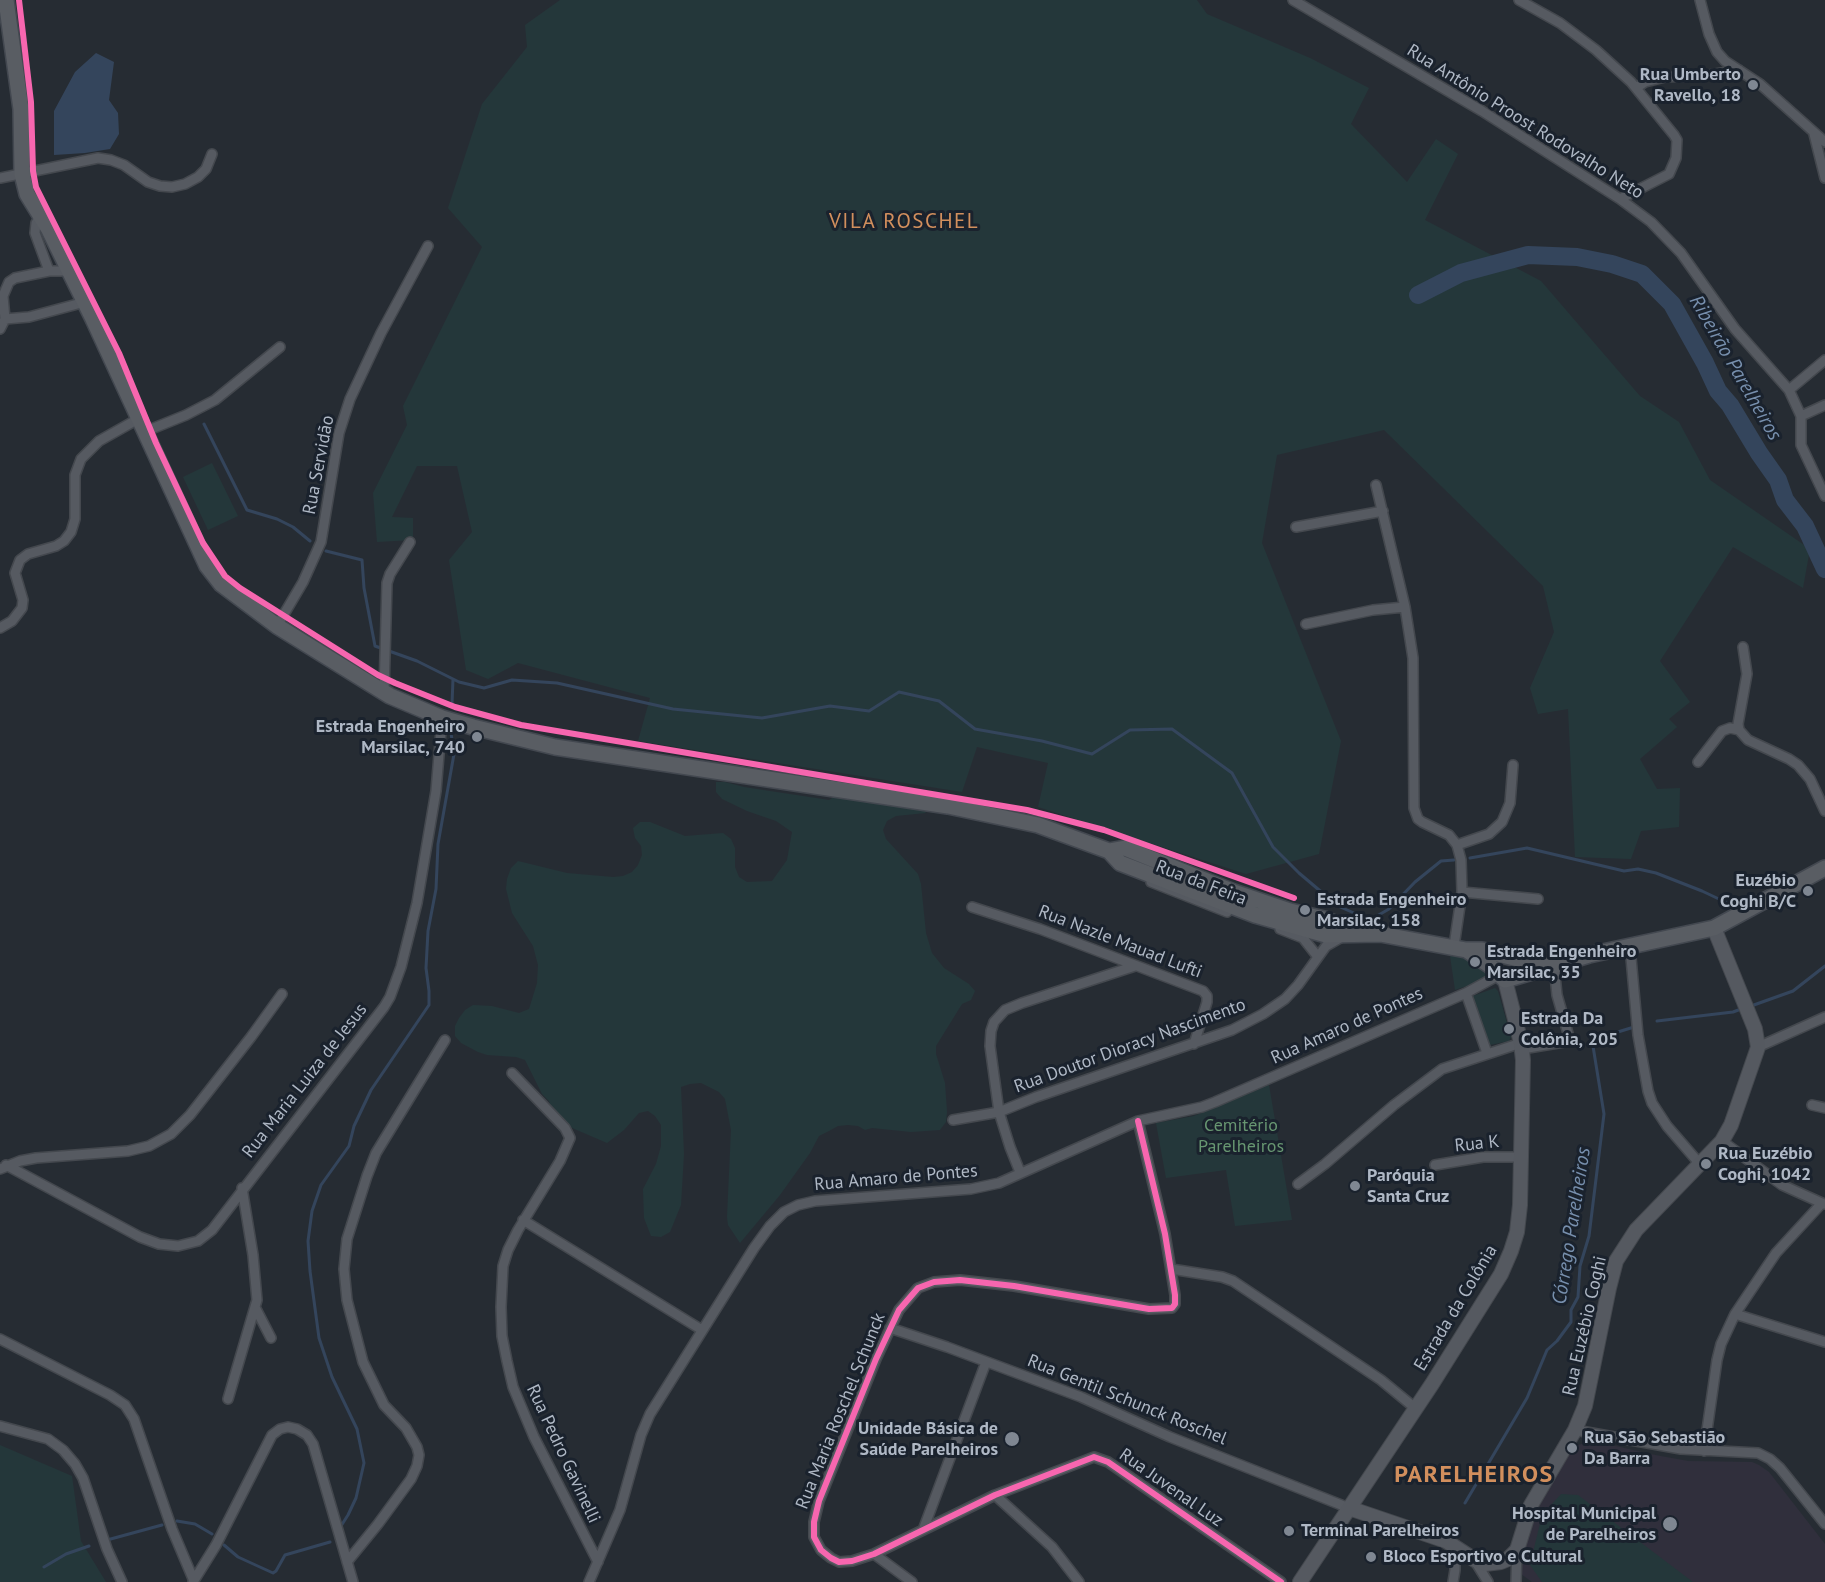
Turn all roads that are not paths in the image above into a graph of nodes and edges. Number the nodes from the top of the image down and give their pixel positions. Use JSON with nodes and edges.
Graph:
{"nodes":[{"id":1,"x":6,"y":0,"type":"edge"},
{"id":2,"x":1293,"y":0,"type":"edge"},
{"id":3,"x":1519,"y":0,"type":"edge"},
{"id":4,"x":1700,"y":0,"type":"edge"},
{"id":5,"x":1739,"y":70,"type":"junction"},
{"id":6,"x":1636,"y":88,"type":"junction"},
{"id":7,"x":1814,"y":133,"type":"junction"},
{"id":8,"x":1825,"y":142,"type":"edge"},
{"id":9,"x":212,"y":154,"type":"dead end"},
{"id":10,"x":22,"y":174,"type":"junction"},
{"id":11,"x":0,"y":178,"type":"edge"},
{"id":12,"x":1825,"y":178,"type":"edge"},
{"id":13,"x":1620,"y":199,"type":"junction"},
{"id":14,"x":41,"y":216,"type":"junction"},
{"id":15,"x":428,"y":246,"type":"dead end"},
{"id":16,"x":49,"y":271,"type":"junction"},
{"id":17,"x":68,"y":271,"type":"junction"},
{"id":18,"x":85,"y":302,"type":"junction"},
{"id":19,"x":5,"y":319,"type":"junction"},
{"id":20,"x":0,"y":328,"type":"edge"},
{"id":21,"x":280,"y":346,"type":"dead end"},
{"id":22,"x":1825,"y":360,"type":"edge"},
{"id":23,"x":1789,"y":390,"type":"junction"},
{"id":24,"x":1825,"y":405,"type":"edge"},
{"id":25,"x":1801,"y":416,"type":"junction"},
{"id":26,"x":141,"y":425,"type":"junction"},
{"id":27,"x":1377,"y":485,"type":"dead end"},
{"id":28,"x":1825,"y":496,"type":"edge"},
{"id":29,"x":1383,"y":511,"type":"junction"},
{"id":30,"x":1296,"y":527,"type":"dead end"},
{"id":31,"x":410,"y":542,"type":"dead end"},
{"id":32,"x":1405,"y":607,"type":"junction"},
{"id":33,"x":1306,"y":624,"type":"dead end"},
{"id":34,"x":277,"y":626,"type":"junction"},
{"id":35,"x":0,"y":628,"type":"edge"},
{"id":36,"x":1743,"y":647,"type":"dead end"},
{"id":37,"x":384,"y":692,"type":"junction"},
{"id":38,"x":442,"y":718,"type":"junction"},
{"id":39,"x":1738,"y":730,"type":"junction"},
{"id":40,"x":1698,"y":762,"type":"dead end"},
{"id":41,"x":1513,"y":765,"type":"dead end"},
{"id":42,"x":1825,"y":811,"type":"edge"},
{"id":43,"x":1457,"y":844,"type":"junction"},
{"id":44,"x":1105,"y":849,"type":"junction"},
{"id":45,"x":1825,"y":868,"type":"edge"},
{"id":46,"x":1462,"y":892,"type":"junction"},
{"id":47,"x":1538,"y":899,"type":"dead end"},
{"id":48,"x":972,"y":907,"type":"dead end"},
{"id":49,"x":1318,"y":918,"type":"junction"},
{"id":50,"x":1714,"y":928,"type":"junction"},
{"id":51,"x":1300,"y":932,"type":"junction"},
{"id":52,"x":1360,"y":933,"type":"junction"},
{"id":53,"x":1326,"y":940,"type":"junction"},
{"id":54,"x":1630,"y":947,"type":"junction"},
{"id":55,"x":1460,"y":948,"type":"junction"},
{"id":56,"x":1318,"y":957,"type":"junction"},
{"id":57,"x":1135,"y":966,"type":"junction"},
{"id":58,"x":1548,"y":966,"type":"junction"},
{"id":59,"x":1502,"y":978,"type":"junction"},
{"id":60,"x":1466,"y":993,"type":"junction"},
{"id":61,"x":282,"y":994,"type":"dead end"},
{"id":62,"x":1825,"y":1017,"type":"edge"},
{"id":63,"x":445,"y":1040,"type":"dead end"},
{"id":64,"x":1194,"y":1044,"type":"junction"},
{"id":65,"x":1522,"y":1046,"type":"junction"},
{"id":66,"x":1758,"y":1047,"type":"junction"},
{"id":67,"x":1487,"y":1053,"type":"junction"},
{"id":68,"x":512,"y":1073,"type":"dead end"},
{"id":69,"x":1812,"y":1105,"type":"dead end"},
{"id":70,"x":1825,"y":1108,"type":"edge"},
{"id":71,"x":999,"y":1112,"type":"junction"},
{"id":72,"x":953,"y":1120,"type":"dead end"},
{"id":73,"x":1138,"y":1121,"type":"junction"},
{"id":74,"x":1722,"y":1141,"type":"junction"},
{"id":75,"x":1522,"y":1157,"type":"junction"},
{"id":76,"x":1700,"y":1163,"type":"junction"},
{"id":77,"x":1435,"y":1165,"type":"dead end"},
{"id":78,"x":3,"y":1167,"type":"edge"},
{"id":79,"x":1020,"y":1172,"type":"junction"},
{"id":80,"x":1298,"y":1184,"type":"dead end"},
{"id":81,"x":242,"y":1188,"type":"junction"},
{"id":82,"x":1823,"y":1203,"type":"edge"},
{"id":83,"x":523,"y":1220,"type":"junction"},
{"id":84,"x":1171,"y":1269,"type":"junction"},
{"id":85,"x":256,"y":1309,"type":"junction"},
{"id":86,"x":1735,"y":1314,"type":"junction"},
{"id":87,"x":890,"y":1328,"type":"junction"},
{"id":88,"x":702,"y":1330,"type":"junction"},
{"id":89,"x":271,"y":1338,"type":"dead end"},
{"id":90,"x":0,"y":1339,"type":"edge"},
{"id":91,"x":1825,"y":1342,"type":"edge"},
{"id":92,"x":986,"y":1362,"type":"junction"},
{"id":93,"x":228,"y":1398,"type":"dead end"},
{"id":94,"x":1416,"y":1408,"type":"junction"},
{"id":95,"x":0,"y":1426,"type":"edge"},
{"id":96,"x":1575,"y":1430,"type":"junction"},
{"id":97,"x":1704,"y":1451,"type":"junction"},
{"id":98,"x":995,"y":1495,"type":"junction"},
{"id":99,"x":1349,"y":1508,"type":"junction"},
{"id":100,"x":1825,"y":1524,"type":"edge"},
{"id":101,"x":923,"y":1530,"type":"junction"},
{"id":102,"x":1455,"y":1546,"type":"junction"},
{"id":103,"x":1517,"y":1550,"type":"junction"},
{"id":104,"x":874,"y":1554,"type":"junction"},
{"id":105,"x":1475,"y":1560,"type":"junction"},
{"id":106,"x":347,"y":1562,"type":"junction"},
{"id":107,"x":598,"y":1562,"type":"junction"},
{"id":108,"x":839,"y":1562,"type":"joint"},
{"id":109,"x":1515,"y":1580,"type":"edge"},
{"id":110,"x":194,"y":1581,"type":"edge"},
{"id":111,"x":1488,"y":1581,"type":"edge"},
{"id":112,"x":122,"y":1582,"type":"edge"},
{"id":113,"x":353,"y":1582,"type":"edge"},
{"id":114,"x":589,"y":1582,"type":"edge"},
{"id":115,"x":912,"y":1582,"type":"edge"},
{"id":116,"x":1079,"y":1582,"type":"edge"},
{"id":117,"x":1281,"y":1582,"type":"edge"},
{"id":118,"x":1300,"y":1582,"type":"edge"},
{"id":119,"x":1453,"y":1582,"type":"edge"},
{"id":120,"x":1527,"y":1582,"type":"edge"}],
"edges":[{"from":1,"to":10,"type":"main road"},
{"from":2,"to":13,"type":"street","name":"Rua Antônio Proost Rodovalho Neto"},
{"from":3,"to":6,"type":"street"},
{"from":4,"to":5,"type":"street"},
{"from":5,"to":6,"type":"street"},
{"from":5,"to":7,"type":"street"},
{"from":6,"to":13,"type":"street"},
{"from":7,"to":8,"type":"street"},
{"from":7,"to":12,"type":"street"},
{"from":9,"to":10,"type":"street"},
{"from":10,"to":11,"type":"street"},
{"from":10,"to":14,"type":"main road"},
{"from":13,"to":23,"type":"street","name":"Rua Antônio Proost Rodovalho Neto"},
{"from":14,"to":16,"type":"street"},
{"from":14,"to":17,"type":"main road"},
{"from":15,"to":34,"type":"street","name":"Rua Servidão"},
{"from":16,"to":17,"type":"street"},
{"from":16,"to":19,"type":"street"},
{"from":17,"to":18,"type":"main road"},
{"from":18,"to":19,"type":"street"},
{"from":18,"to":26,"type":"main road"},
{"from":19,"to":20,"type":"street"},
{"from":21,"to":26,"type":"street"},
{"from":22,"to":23,"type":"street"},
{"from":23,"to":25,"type":"street","name":"Rua Antônio Proost Rodovalho Neto"},
{"from":24,"to":25,"type":"street"},
{"from":25,"to":28,"type":"street"},
{"from":26,"to":34,"type":"main road"},
{"from":26,"to":35,"type":"street"},
{"from":27,"to":29,"type":"street"},
{"from":29,"to":30,"type":"street"},
{"from":29,"to":32,"type":"street"},
{"from":31,"to":37,"type":"street"},
{"from":32,"to":33,"type":"street"},
{"from":32,"to":43,"type":"street"},
{"from":34,"to":37,"type":"main road"},
{"from":36,"to":39,"type":"street"},
{"from":37,"to":38,"type":"main road"},
{"from":38,"to":44,"type":"main road"},
{"from":38,"to":81,"type":"street","name":"Rua Maria Luiza de Jesus"},
{"from":39,"to":40,"type":"street"},
{"from":39,"to":42,"type":"street"},
{"from":41,"to":43,"type":"street"},
{"from":43,"to":46,"type":"street"},
{"from":44,"to":49,"type":"main road"},
{"from":44,"to":51,"type":"main road"},
{"from":45,"to":50,"type":"main road"},
{"from":46,"to":47,"type":"street"},
{"from":46,"to":55,"type":"street"},
{"from":48,"to":57,"type":"street","name":"Rua Nazle Mauad Lufti"},
{"from":49,"to":51,"type":"main road"},
{"from":49,"to":52,"type":"main road"},
{"from":49,"to":53,"type":"main road"},
{"from":50,"to":54,"type":"main road"},
{"from":50,"to":66,"type":"main road"},
{"from":51,"to":53,"type":"main road"},
{"from":51,"to":56,"type":"street"},
{"from":52,"to":53,"type":"main road"},
{"from":52,"to":55,"type":"main road"},
{"from":53,"to":56,"type":"street","name":"Rua Doutor Dioracy Nascimento"},
{"from":54,"to":58,"type":"main road"},
{"from":54,"to":76,"type":"street"},
{"from":55,"to":58,"type":"main road"},
{"from":55,"to":59,"type":"main road"},
{"from":56,"to":64,"type":"street","name":"Rua Doutor Dioracy Nascimento"},
{"from":57,"to":64,"type":"street","name":"Rua Nazle Mauad Lufti"},
{"from":57,"to":71,"type":"street"},
{"from":58,"to":59,"type":"main road"},
{"from":58,"to":65,"type":"street"},
{"from":59,"to":60,"type":"street","name":"Rua Amaro de Pontes"},
{"from":59,"to":65,"type":"main road","name":"Estrada da Colônia"},
{"from":60,"to":67,"type":"street"},
{"from":60,"to":73,"type":"street","name":"Rua Amaro de Pontes"},
{"from":61,"to":78,"type":"street"},
{"from":62,"to":66,"type":"street"},
{"from":63,"to":106,"type":"street"},
{"from":64,"to":71,"type":"street","name":"Rua Doutor Dioracy Nascimento"},
{"from":65,"to":67,"type":"street"},
{"from":65,"to":75,"type":"main road","name":"Estrada da Colônia"},
{"from":66,"to":74,"type":"main road","name":"Rua Euzébio Coghi"},
{"from":67,"to":80,"type":"street"},
{"from":68,"to":83,"type":"street","name":"Rua Pedro Gavinelli"},
{"from":69,"to":70,"type":"street"},
{"from":71,"to":72,"type":"street","name":"Rua Doutor Dioracy Nascimento"},
{"from":71,"to":79,"type":"street"},
{"from":73,"to":79,"type":"street","name":"Rua Amaro de Pontes"},
{"from":73,"to":84,"type":"street"},
{"from":74,"to":76,"type":"main road","name":"Rua Euzébio Coghi"},
{"from":74,"to":82,"type":"street"},
{"from":75,"to":77,"type":"street","name":"Rua K"},
{"from":75,"to":94,"type":"main road","name":"Estrada da Colônia"},
{"from":76,"to":96,"type":"main road","name":"Rua Euzébio Coghi"},
{"from":78,"to":81,"type":"street","name":"Rua Maria Luiza de Jesus"},
{"from":79,"to":88,"type":"street","name":"Rua Amaro de Pontes"},
{"from":81,"to":85,"type":"street"},
{"from":82,"to":86,"type":"street"},
{"from":83,"to":88,"type":"street"},
{"from":83,"to":107,"type":"street","name":"Rua Pedro Gavinelli"},
{"from":84,"to":87,"type":"street","name":"Rua Maria Roschel Schunck"},
{"from":84,"to":94,"type":"street"},
{"from":85,"to":89,"type":"street"},
{"from":85,"to":93,"type":"street"},
{"from":86,"to":91,"type":"street"},
{"from":86,"to":97,"type":"street"},
{"from":87,"to":92,"type":"street","name":"Rua Gentil Schunck Roschel"},
{"from":87,"to":108,"type":"street","name":"Rua Maria Roschel Schunck"},
{"from":88,"to":107,"type":"street","name":"Rua Amaro de Pontes"},
{"from":90,"to":110,"type":"street"},
{"from":92,"to":99,"type":"street","name":"Rua Gentil Schunck Roschel"},
{"from":92,"to":101,"type":"street"},
{"from":94,"to":99,"type":"main road","name":"Estrada da Colônia"},
{"from":95,"to":112,"type":"street"},
{"from":96,"to":97,"type":"street"},
{"from":96,"to":103,"type":"main road","name":"Rua Euzébio Coghi"},
{"from":97,"to":100,"type":"street"},
{"from":98,"to":101,"type":"street","name":"Rua Juvenal Luz"},
{"from":98,"to":116,"type":"street"},
{"from":98,"to":117,"type":"street","name":"Rua Juvenal Luz"},
{"from":99,"to":102,"type":"main road"},
{"from":99,"to":118,"type":"main road","name":"Estrada da Colônia"},
{"from":101,"to":104,"type":"street","name":"Rua Juvenal Luz"},
{"from":102,"to":105,"type":"main road"},
{"from":102,"to":119,"type":"street"},
{"from":103,"to":105,"type":"main road"},
{"from":103,"to":109,"type":"street"},
{"from":104,"to":108,"type":"street","name":"Rua Juvenal Luz"},
{"from":104,"to":115,"type":"street"},
{"from":105,"to":111,"type":"street"},
{"from":106,"to":110,"type":"street"},
{"from":106,"to":113,"type":"street"},
{"from":107,"to":114,"type":"street","name":"Rua Amaro de Pontes"},
{"from":109,"to":120,"type":"street"}]}
